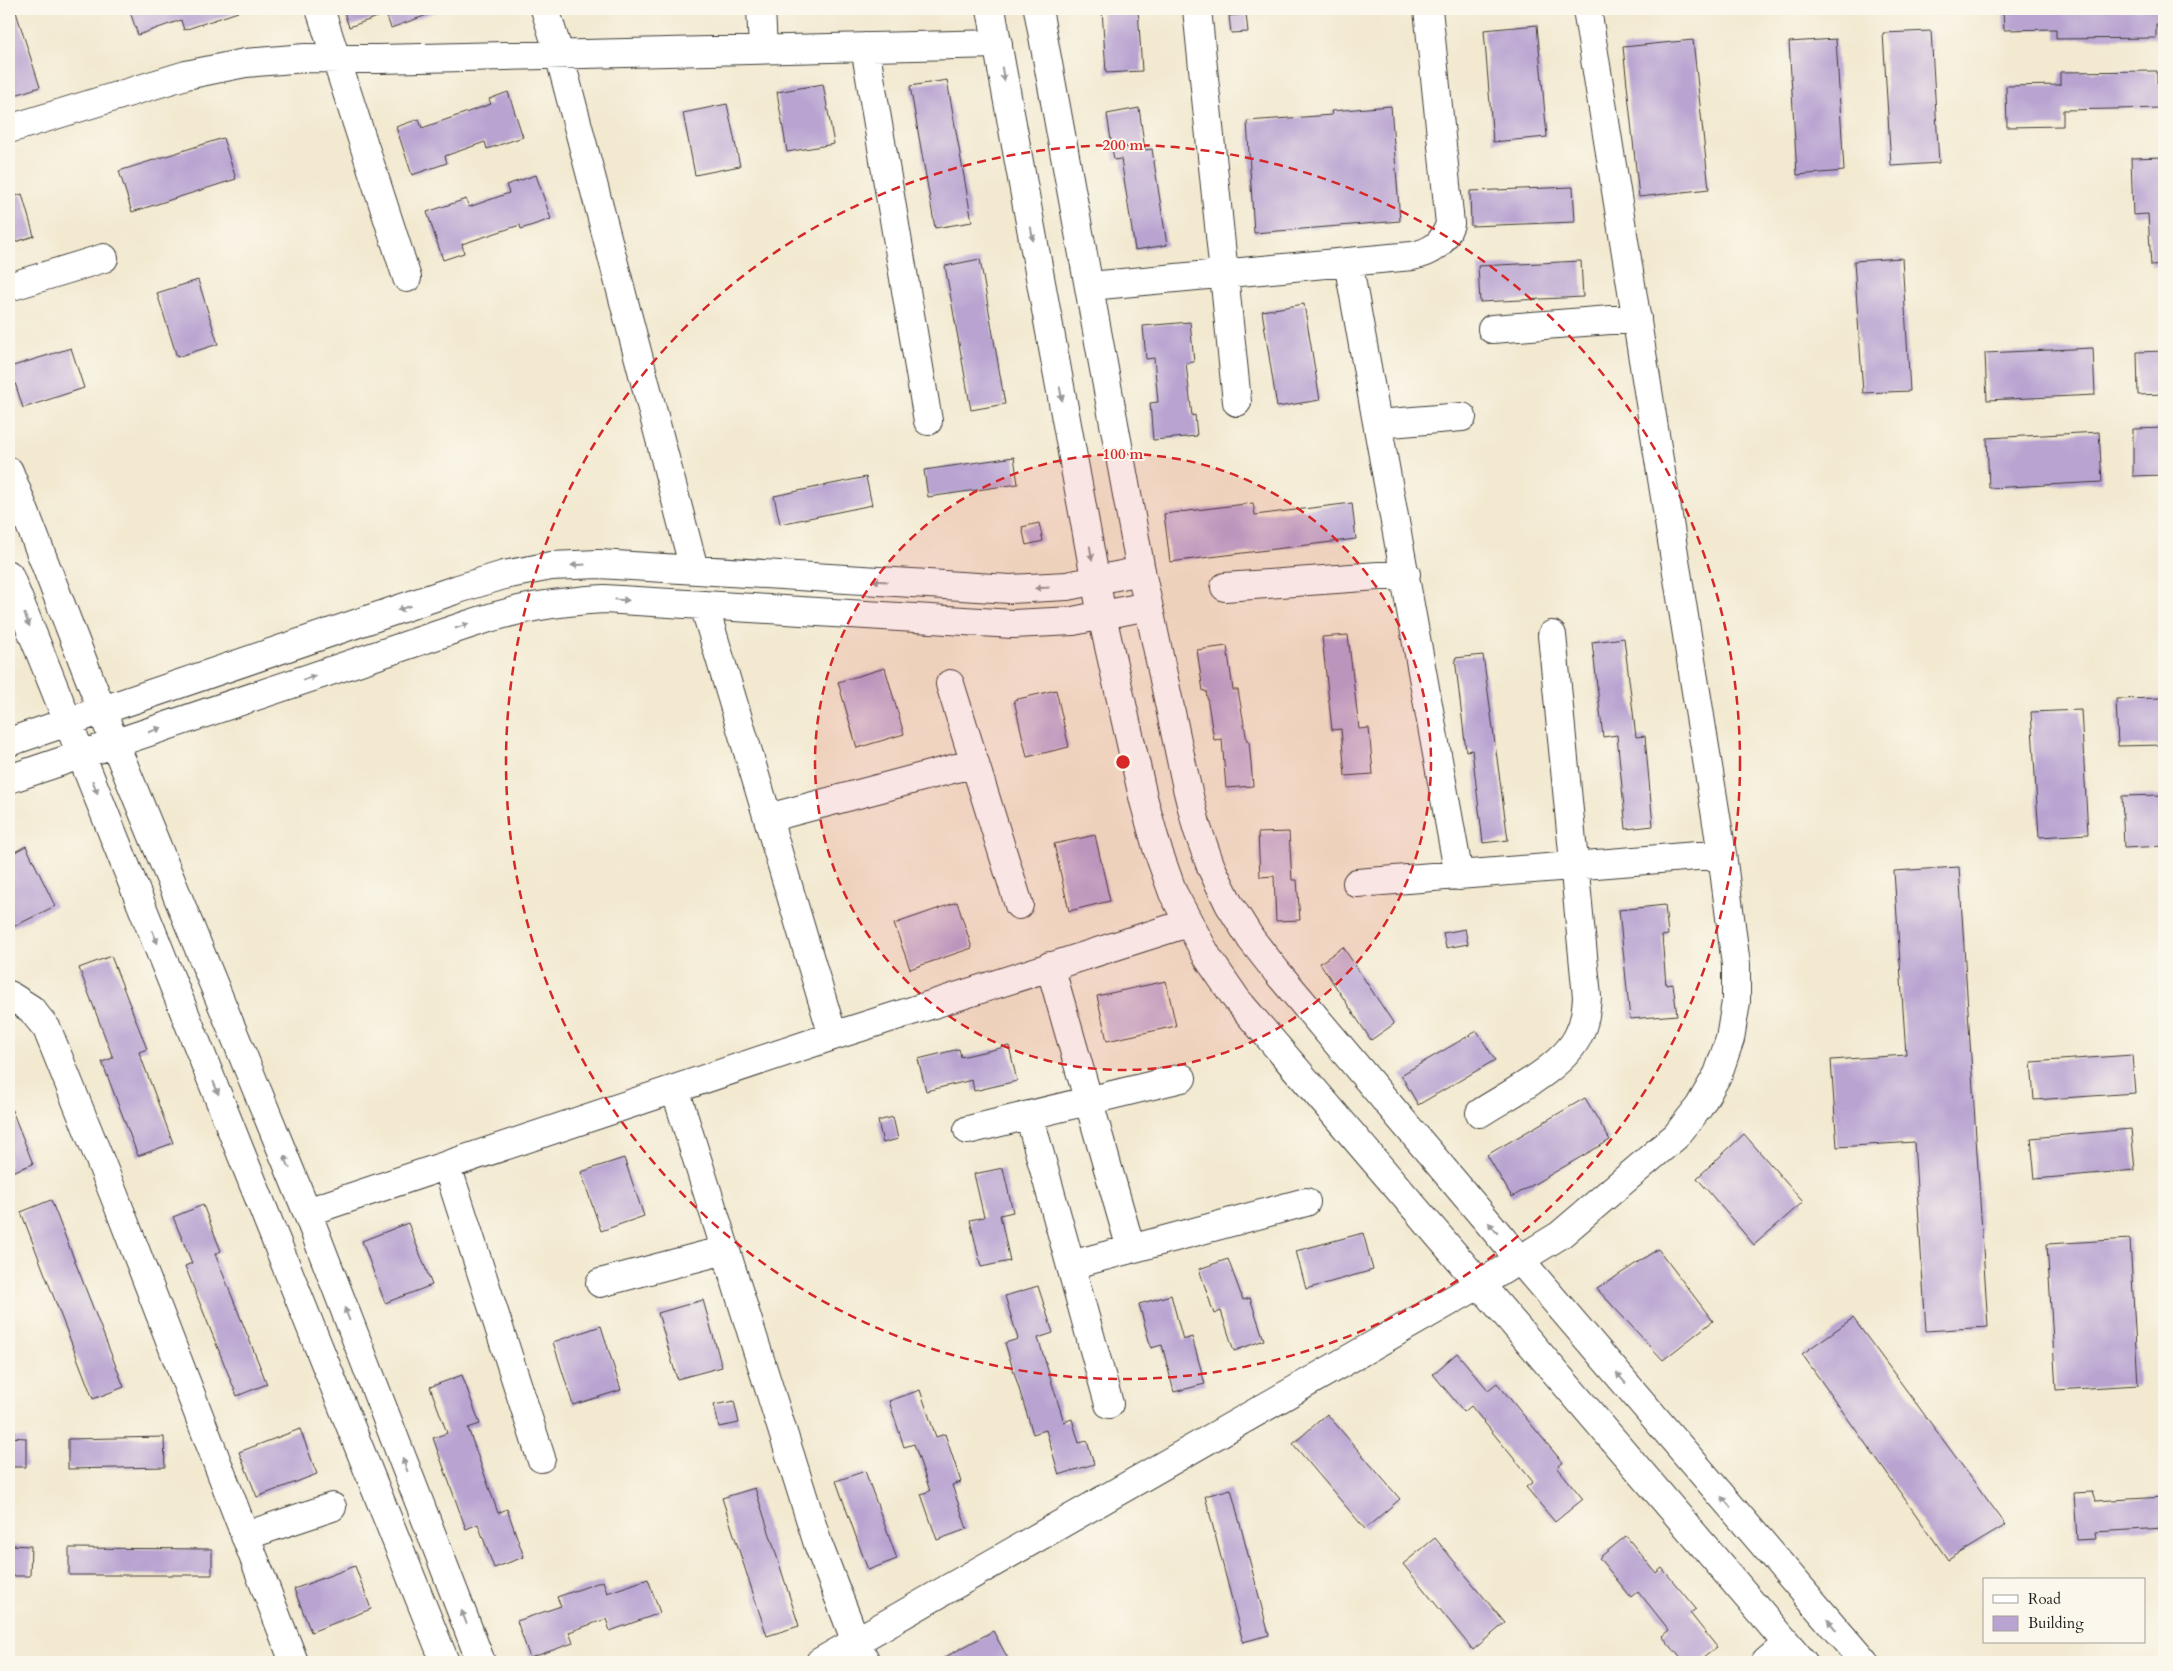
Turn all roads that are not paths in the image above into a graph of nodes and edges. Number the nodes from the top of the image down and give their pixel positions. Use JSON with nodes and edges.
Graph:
{"nodes":[{"id":1,"x":320,"y":9,"type":"edge"},
{"id":2,"x":545,"y":9,"type":"edge"},
{"id":3,"x":761,"y":9,"type":"edge"},
{"id":4,"x":991,"y":9,"type":"edge"},
{"id":5,"x":1038,"y":9,"type":"edge"},
{"id":6,"x":1197,"y":9,"type":"edge"},
{"id":7,"x":1428,"y":9,"type":"edge"},
{"id":8,"x":1587,"y":9,"type":"edge"},
{"id":9,"x":998,"y":44,"type":"junction"},
{"id":10,"x":865,"y":47,"type":"junction"},
{"id":11,"x":763,"y":49,"type":"junction"},
{"id":12,"x":559,"y":54,"type":"junction"},
{"id":13,"x":336,"y":59,"type":"junction"},
{"id":14,"x":9,"y":129,"type":"edge"},
{"id":15,"x":104,"y":258,"type":"dead end"},
{"id":16,"x":1348,"y":262,"type":"junction"},
{"id":17,"x":1224,"y":274,"type":"junction"},
{"id":18,"x":407,"y":278,"type":"dead end"},
{"id":19,"x":1090,"y":286,"type":"junction"},
{"id":20,"x":9,"y":287,"type":"edge"},
{"id":21,"x":1637,"y":318,"type":"junction"},
{"id":22,"x":1492,"y":329,"type":"dead end"},
{"id":23,"x":1237,"y":402,"type":"dead end"},
{"id":24,"x":1462,"y":418,"type":"dead end"},
{"id":25,"x":928,"y":421,"type":"dead end"},
{"id":26,"x":1378,"y":424,"type":"junction"},
{"id":27,"x":9,"y":471,"type":"edge"},
{"id":28,"x":694,"y":569,"type":"junction"},
{"id":29,"x":1141,"y":571,"type":"junction"},
{"id":30,"x":1406,"y":574,"type":"junction"},
{"id":31,"x":9,"y":575,"type":"edge"},
{"id":32,"x":1096,"y":582,"type":"junction"},
{"id":33,"x":1225,"y":587,"type":"dead end"},
{"id":34,"x":704,"y":605,"type":"junction"},
{"id":35,"x":1148,"y":606,"type":"junction"},
{"id":36,"x":1102,"y":616,"type":"junction"},
{"id":37,"x":1552,"y":634,"type":"dead end"},
{"id":38,"x":950,"y":684,"type":"dead end"},
{"id":39,"x":102,"y":711,"type":"junction"},
{"id":40,"x":69,"y":722,"type":"junction"},
{"id":41,"x":9,"y":742,"type":"edge"},
{"id":42,"x":115,"y":744,"type":"junction"},
{"id":43,"x":82,"y":755,"type":"junction"},
{"id":44,"x":975,"y":763,"type":"junction"},
{"id":45,"x":9,"y":779,"type":"edge"},
{"id":46,"x":768,"y":818,"type":"junction"},
{"id":47,"x":1722,"y":854,"type":"junction"},
{"id":48,"x":1574,"y":866,"type":"junction"},
{"id":49,"x":1459,"y":876,"type":"junction"},
{"id":50,"x":1358,"y":883,"type":"dead end"},
{"id":51,"x":1019,"y":906,"type":"dead end"},
{"id":52,"x":1188,"y":923,"type":"junction"},
{"id":53,"x":1050,"y":966,"type":"junction"},
{"id":54,"x":9,"y":995,"type":"edge"},
{"id":55,"x":833,"y":1036,"type":"junction"},
{"id":56,"x":1182,"y":1078,"type":"dead end"},
{"id":57,"x":675,"y":1089,"type":"junction"},
{"id":58,"x":1089,"y":1101,"type":"junction"},
{"id":59,"x":1480,"y":1113,"type":"dead end"},
{"id":60,"x":1029,"y":1115,"type":"junction"},
{"id":61,"x":968,"y":1130,"type":"dead end"},
{"id":62,"x":447,"y":1166,"type":"junction"},
{"id":63,"x":1306,"y":1202,"type":"dead end"},
{"id":64,"x":308,"y":1212,"type":"junction"},
{"id":65,"x":1131,"y":1249,"type":"junction"},
{"id":66,"x":725,"y":1250,"type":"junction"},
{"id":67,"x":1520,"y":1260,"type":"junction"},
{"id":68,"x":1070,"y":1265,"type":"junction"},
{"id":69,"x":600,"y":1283,"type":"dead end"},
{"id":70,"x":1480,"y":1284,"type":"junction"},
{"id":71,"x":1109,"y":1404,"type":"dead end"},
{"id":72,"x":541,"y":1458,"type":"dead end"},
{"id":73,"x":332,"y":1507,"type":"dead end"},
{"id":74,"x":245,"y":1536,"type":"junction"},
{"id":75,"x":861,"y":1652,"type":"edge"},
{"id":76,"x":1795,"y":1653,"type":"edge"},
{"id":77,"x":294,"y":1662,"type":"edge"},
{"id":78,"x":445,"y":1662,"type":"edge"},
{"id":79,"x":481,"y":1662,"type":"edge"},
{"id":80,"x":820,"y":1662,"type":"edge"},
{"id":81,"x":1766,"y":1662,"type":"edge"},
{"id":82,"x":1864,"y":1662,"type":"edge"}],
"edges":[{"from":1,"to":13,"type":"street"},
{"from":2,"to":12,"type":"street"},
{"from":3,"to":11,"type":"street"},
{"from":4,"to":9,"type":"street"},
{"from":5,"to":19,"type":"street"},
{"from":6,"to":17,"type":"street"},
{"from":7,"to":16,"type":"street"},
{"from":8,"to":21,"type":"street"},
{"from":9,"to":10,"type":"street"},
{"from":9,"to":32,"type":"street","one_way":true},
{"from":10,"to":11,"type":"street"},
{"from":10,"to":25,"type":"street"},
{"from":11,"to":12,"type":"street"},
{"from":12,"to":13,"type":"street"},
{"from":12,"to":28,"type":"street"},
{"from":13,"to":14,"type":"street"},
{"from":13,"to":18,"type":"street"},
{"from":15,"to":20,"type":"street"},
{"from":16,"to":17,"type":"street"},
{"from":16,"to":26,"type":"street"},
{"from":17,"to":19,"type":"street"},
{"from":17,"to":23,"type":"street"},
{"from":19,"to":29,"type":"street"},
{"from":21,"to":22,"type":"street"},
{"from":21,"to":47,"type":"street"},
{"from":24,"to":26,"type":"street"},
{"from":26,"to":30,"type":"street"},
{"from":27,"to":39,"type":"street"},
{"from":32,"to":28,"type":"street","one_way":true},
{"from":28,"to":39,"type":"street","one_way":true},
{"from":29,"to":32,"type":"street"},
{"from":29,"to":35,"type":"street"},
{"from":30,"to":33,"type":"street"},
{"from":30,"to":49,"type":"street"},
{"from":31,"to":40,"type":"street","one_way":true},
{"from":32,"to":36,"type":"street"},
{"from":34,"to":36,"type":"street"},
{"from":42,"to":34,"type":"street","one_way":true},
{"from":34,"to":46,"type":"street"},
{"from":35,"to":36,"type":"street"},
{"from":67,"to":35,"type":"street","one_way":true},
{"from":36,"to":52,"type":"street"},
{"from":37,"to":48,"type":"street"},
{"from":38,"to":44,"type":"street"},
{"from":39,"to":40,"type":"street"},
{"from":39,"to":42,"type":"street"},
{"from":40,"to":41,"type":"street"},
{"from":40,"to":43,"type":"street"},
{"from":42,"to":43,"type":"street"},
{"from":64,"to":42,"type":"street","one_way":true},
{"from":43,"to":45,"type":"street"},
{"from":43,"to":78,"type":"street","one_way":true},
{"from":44,"to":46,"type":"street"},
{"from":44,"to":51,"type":"street"},
{"from":46,"to":55,"type":"street"},
{"from":47,"to":48,"type":"street"},
{"from":47,"to":67,"type":"street"},
{"from":48,"to":49,"type":"street"},
{"from":48,"to":59,"type":"street"},
{"from":49,"to":50,"type":"street"},
{"from":52,"to":53,"type":"street"},
{"from":52,"to":70,"type":"street"},
{"from":53,"to":55,"type":"street"},
{"from":53,"to":58,"type":"street"},
{"from":54,"to":74,"type":"street"},
{"from":55,"to":57,"type":"street"},
{"from":56,"to":58,"type":"street"},
{"from":57,"to":62,"type":"street"},
{"from":57,"to":66,"type":"street"},
{"from":58,"to":60,"type":"street"},
{"from":58,"to":65,"type":"street"},
{"from":60,"to":61,"type":"street"},
{"from":60,"to":68,"type":"street"},
{"from":62,"to":64,"type":"street"},
{"from":62,"to":72,"type":"street"},
{"from":63,"to":65,"type":"street"},
{"from":79,"to":64,"type":"street","one_way":true},
{"from":65,"to":68,"type":"street"},
{"from":66,"to":69,"type":"street"},
{"from":66,"to":75,"type":"street"},
{"from":67,"to":70,"type":"street"},
{"from":82,"to":67,"type":"street","one_way":true},
{"from":68,"to":71,"type":"street"},
{"from":70,"to":75,"type":"street"},
{"from":70,"to":76,"type":"street"},
{"from":73,"to":74,"type":"street"},
{"from":74,"to":77,"type":"street"},
{"from":75,"to":80,"type":"street"},
{"from":76,"to":81,"type":"street"}]}
